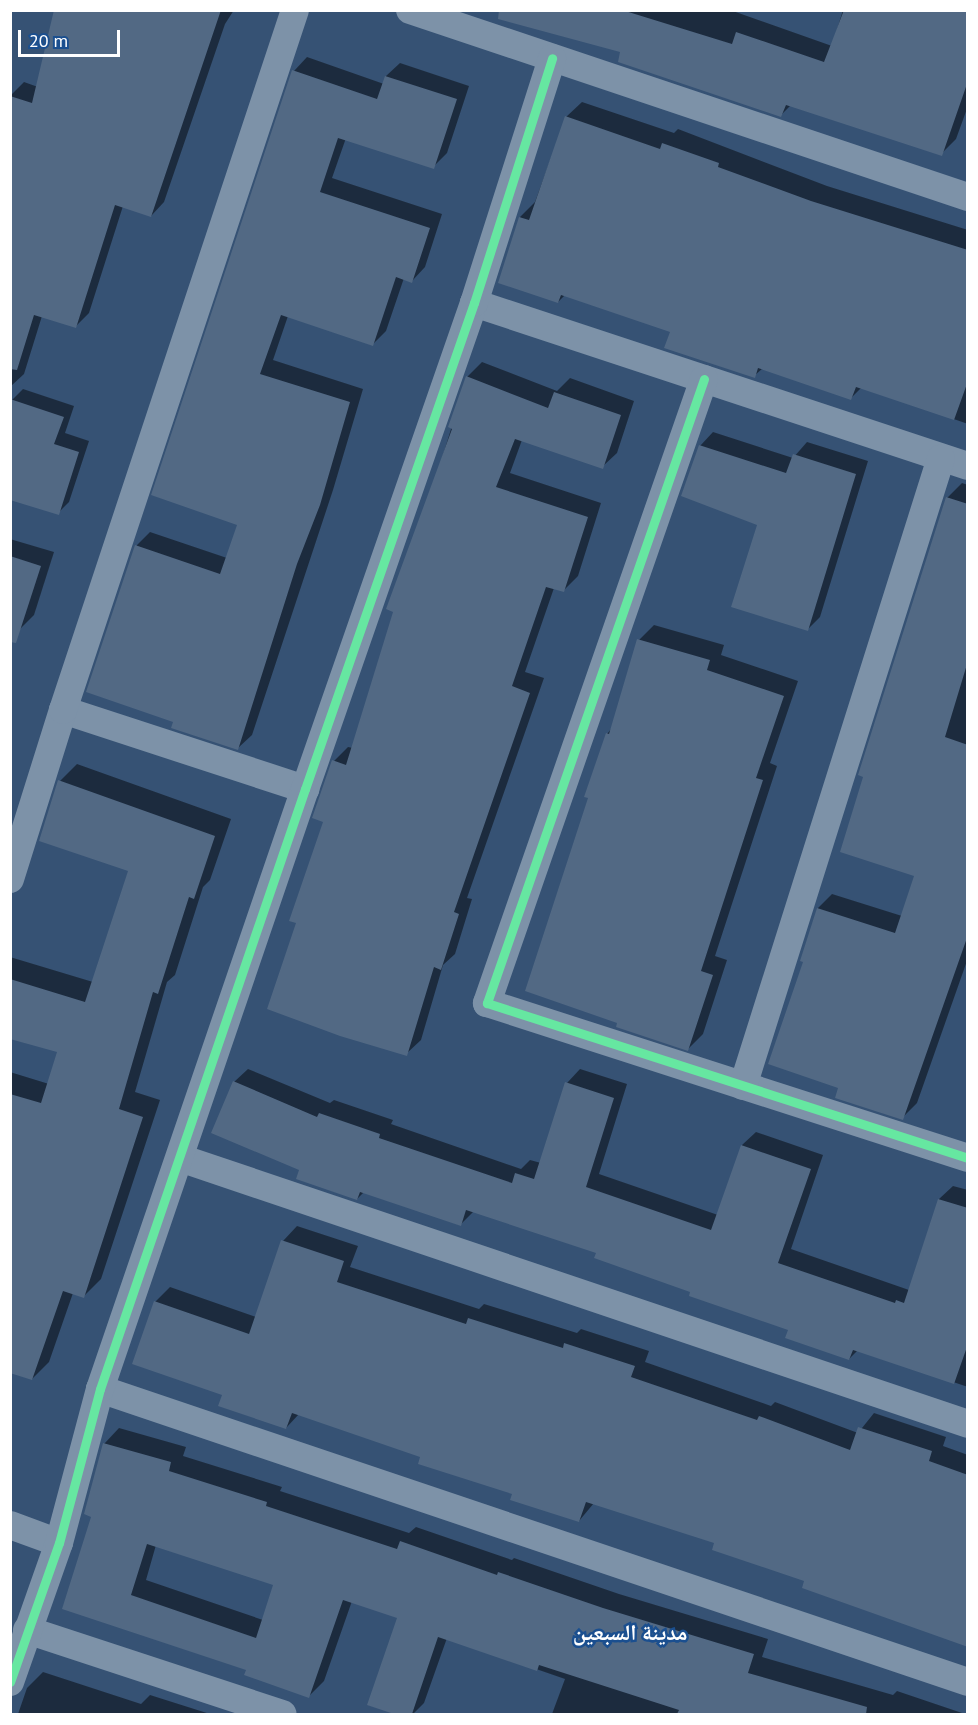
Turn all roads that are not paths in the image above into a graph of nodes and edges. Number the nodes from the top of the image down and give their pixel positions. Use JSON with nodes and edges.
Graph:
{"nodes":[{"id":1,"x":295,"y":10,"type":"edge"},
{"id":2,"x":410,"y":10,"type":"edge"},
{"id":3,"x":552,"y":58,"type":"junction"},
{"id":4,"x":968,"y":197,"type":"edge"},
{"id":5,"x":474,"y":303,"type":"junction"},
{"id":6,"x":704,"y":379,"type":"junction"},
{"id":7,"x":954,"y":462,"type":"edge"},
{"id":8,"x":63,"y":710,"type":"junction"},
{"id":9,"x":305,"y":789,"type":"junction"},
{"id":10,"x":10,"y":879,"type":"edge"},
{"id":11,"x":743,"y":1086,"type":"junction"},
{"id":12,"x":180,"y":1158,"type":"junction"},
{"id":13,"x":968,"y":1158,"type":"edge"},
{"id":14,"x":100,"y":1389,"type":"junction"},
{"id":15,"x":968,"y":1424,"type":"edge"},
{"id":16,"x":10,"y":1526,"type":"edge"},
{"id":17,"x":59,"y":1543,"type":"junction"},
{"id":18,"x":27,"y":1630,"type":"junction"},
{"id":19,"x":10,"y":1682,"type":"edge"},
{"id":20,"x":968,"y":1682,"type":"edge"},
{"id":21,"x":283,"y":1714,"type":"edge"}],
"edges":[{"from":1,"to":8,"type":"street"},
{"from":2,"to":3,"type":"street"},
{"from":3,"to":4,"type":"street"},
{"from":3,"to":5,"type":"street"},
{"from":5,"to":6,"type":"street"},
{"from":5,"to":9,"type":"street"},
{"from":6,"to":7,"type":"street"},
{"from":6,"to":11,"type":"street"},
{"from":7,"to":11,"type":"street"},
{"from":8,"to":9,"type":"street"},
{"from":8,"to":10,"type":"street"},
{"from":9,"to":12,"type":"street"},
{"from":11,"to":13,"type":"street"},
{"from":12,"to":14,"type":"street"},
{"from":12,"to":15,"type":"street"},
{"from":14,"to":17,"type":"street"},
{"from":14,"to":20,"type":"street"},
{"from":16,"to":17,"type":"street"},
{"from":17,"to":18,"type":"street"},
{"from":18,"to":19,"type":"street"},
{"from":18,"to":21,"type":"street"}]}
